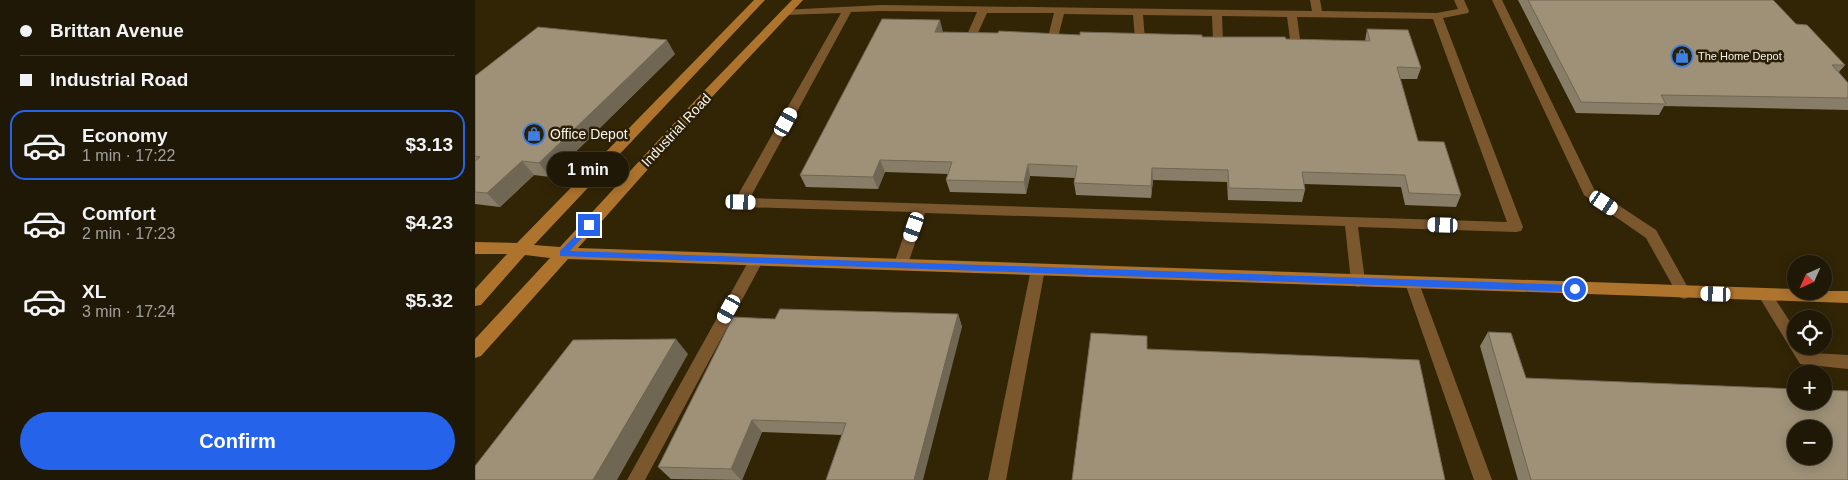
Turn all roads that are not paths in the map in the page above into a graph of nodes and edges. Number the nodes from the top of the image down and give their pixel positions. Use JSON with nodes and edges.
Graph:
{"nodes":[{"id":1,"x":760,"y":0,"type":"edge"},
{"id":2,"x":798,"y":0,"type":"edge"},
{"id":3,"x":1249,"y":0,"type":"edge"},
{"id":4,"x":1315,"y":0,"type":"edge"},
{"id":5,"x":1459,"y":0,"type":"edge"},
{"id":6,"x":1497,"y":0,"type":"edge"},
{"id":7,"x":885,"y":4,"type":"edge"},
{"id":8,"x":1093,"y":5,"type":"edge"},
{"id":9,"x":1167,"y":6,"type":"edge"},
{"id":10,"x":848,"y":9,"type":"junction"},
{"id":11,"x":983,"y":9,"type":"junction"},
{"id":12,"x":1060,"y":10,"type":"junction"},
{"id":13,"x":1138,"y":11,"type":"junction"},
{"id":14,"x":786,"y":12,"type":"junction"},
{"id":15,"x":1217,"y":12,"type":"junction"},
{"id":16,"x":1253,"y":13,"type":"junction"},
{"id":17,"x":1291,"y":13,"type":"junction"},
{"id":18,"x":1317,"y":14,"type":"junction"},
{"id":19,"x":1437,"y":16,"type":"junction"},
{"id":20,"x":971,"y":37,"type":"edge"},
{"id":21,"x":1053,"y":37,"type":"edge"},
{"id":22,"x":1140,"y":39,"type":"edge"},
{"id":23,"x":1217,"y":40,"type":"edge"},
{"id":24,"x":1296,"y":46,"type":"edge"},
{"id":25,"x":920,"y":208,"type":"junction"},
{"id":26,"x":1351,"y":222,"type":"junction"},
{"id":27,"x":475,"y":248,"type":"edge"},
{"id":28,"x":521,"y":249,"type":"junction"},
{"id":29,"x":563,"y":254,"type":"junction"},
{"id":30,"x":757,"y":259,"type":"junction"},
{"id":31,"x":901,"y":264,"type":"junction"},
{"id":32,"x":1037,"y":269,"type":"junction"},
{"id":33,"x":1358,"y":280,"type":"junction"},
{"id":34,"x":1412,"y":283,"type":"junction"},
{"id":35,"x":1684,"y":292,"type":"junction"},
{"id":36,"x":1765,"y":295,"type":"junction"},
{"id":37,"x":1848,"y":297,"type":"edge"},
{"id":38,"x":475,"y":300,"type":"edge"},
{"id":39,"x":1787,"y":330,"type":"edge"},
{"id":40,"x":475,"y":351,"type":"edge"},
{"id":41,"x":1820,"y":355,"type":"edge"},
{"id":42,"x":1848,"y":362,"type":"edge"},
{"id":43,"x":636,"y":480,"type":"edge"},
{"id":44,"x":997,"y":480,"type":"edge"},
{"id":45,"x":1483,"y":480,"type":"edge"}],
"edges":[{"from":1,"to":28,"type":"main road","name":"Industrial Road"},
{"from":2,"to":14,"type":"main road","name":"Industrial Road"},
{"from":3,"to":16,"type":"lane"},
{"from":4,"to":18,"type":"lane"},
{"from":5,"to":19,"type":"lane"},
{"from":6,"to":35,"type":"lane"},
{"from":7,"to":10,"type":"lane"},
{"from":7,"to":11,"type":"lane"},
{"from":8,"to":12,"type":"lane"},
{"from":8,"to":13,"type":"lane"},
{"from":9,"to":13,"type":"lane"},
{"from":9,"to":15,"type":"lane"},
{"from":10,"to":14,"type":"lane"},
{"from":10,"to":25,"type":"lane"},
{"from":11,"to":12,"type":"lane"},
{"from":11,"to":20,"type":"lane"},
{"from":12,"to":21,"type":"lane"},
{"from":13,"to":22,"type":"lane"},
{"from":14,"to":29,"type":"main road","name":"Industrial Road"},
{"from":15,"to":16,"type":"lane"},
{"from":15,"to":23,"type":"lane"},
{"from":16,"to":17,"type":"lane"},
{"from":17,"to":18,"type":"lane"},
{"from":17,"to":24,"type":"lane"},
{"from":18,"to":19,"type":"lane"},
{"from":19,"to":26,"type":"lane"},
{"from":25,"to":26,"type":"lane"},
{"from":25,"to":31,"type":"lane"},
{"from":26,"to":33,"type":"lane"},
{"from":27,"to":28,"type":"main road"},
{"from":28,"to":29,"type":"main road"},
{"from":28,"to":38,"type":"main road","name":"Industrial Road"},
{"from":29,"to":30,"type":"main road"},
{"from":29,"to":40,"type":"main road","name":"Industrial Road"},
{"from":30,"to":31,"type":"main road"},
{"from":30,"to":43,"type":"lane"},
{"from":31,"to":32,"type":"main road"},
{"from":32,"to":33,"type":"main road"},
{"from":32,"to":44,"type":"lane"},
{"from":33,"to":34,"type":"main road"},
{"from":34,"to":35,"type":"main road"},
{"from":34,"to":45,"type":"lane"},
{"from":35,"to":36,"type":"main road"},
{"from":36,"to":37,"type":"main road"},
{"from":36,"to":39,"type":"lane"},
{"from":41,"to":42,"type":"lane"}]}
